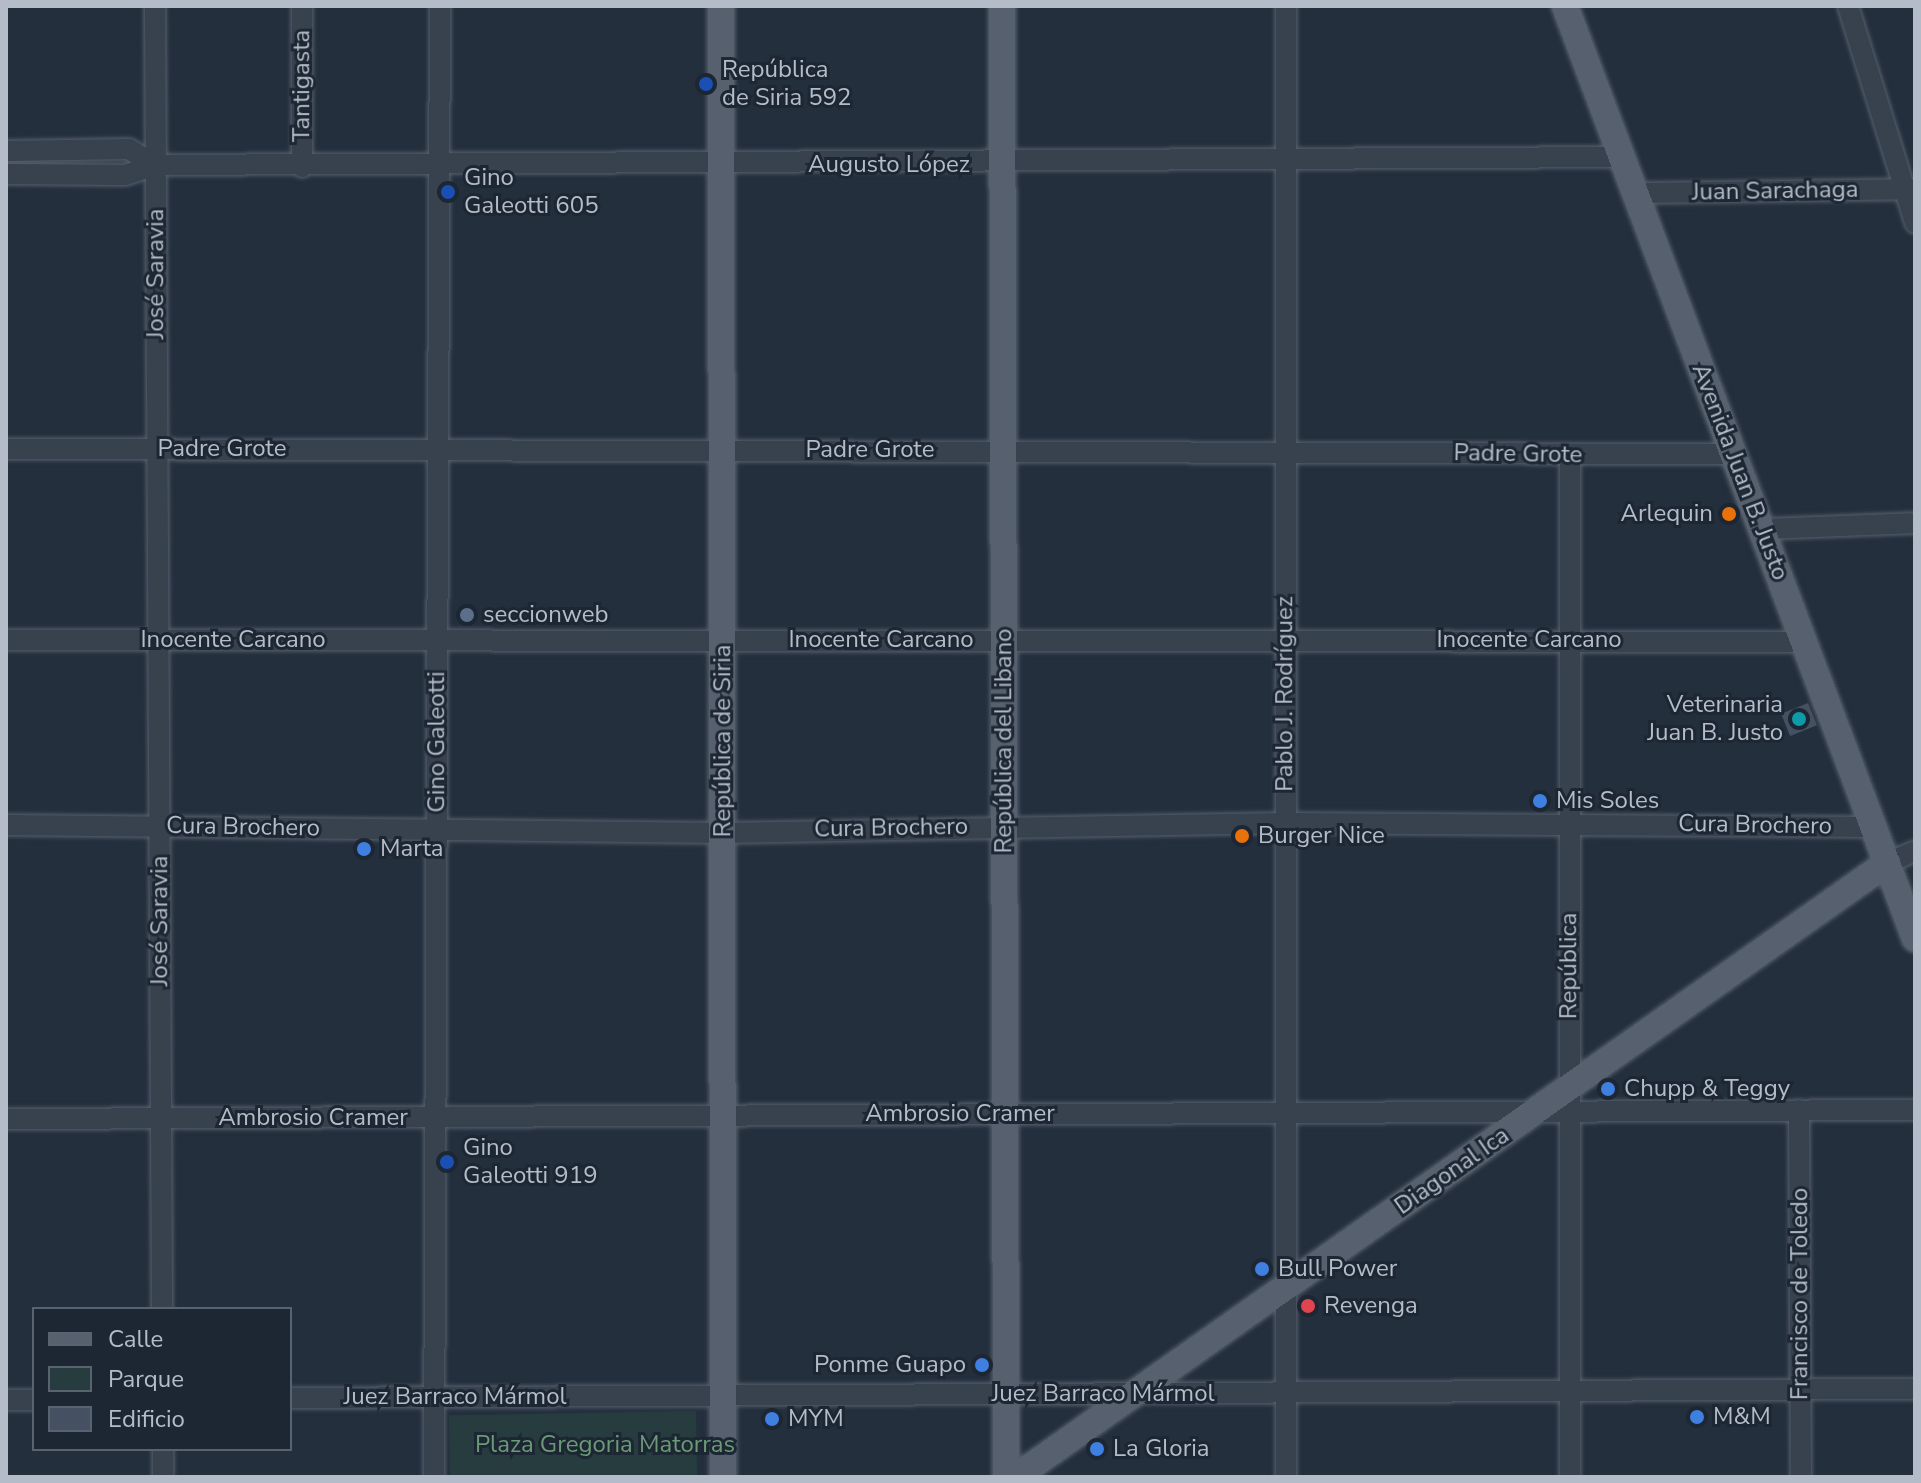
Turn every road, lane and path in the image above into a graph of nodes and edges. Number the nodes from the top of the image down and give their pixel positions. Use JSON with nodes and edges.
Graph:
{"nodes":[{"id":1,"x":155,"y":6,"type":"edge"},
{"id":2,"x":302,"y":6,"type":"edge"},
{"id":3,"x":440,"y":6,"type":"edge"},
{"id":4,"x":721,"y":6,"type":"edge"},
{"id":5,"x":1002,"y":6,"type":"edge"},
{"id":6,"x":1286,"y":6,"type":"edge"},
{"id":7,"x":1565,"y":6,"type":"edge"},
{"id":8,"x":1848,"y":6,"type":"edge"},
{"id":9,"x":6,"y":151,"type":"edge"},
{"id":10,"x":1622,"y":157,"type":"junction"},
{"id":11,"x":1286,"y":164,"type":"junction"},
{"id":12,"x":155,"y":165,"type":"junction"},
{"id":13,"x":1002,"y":165,"type":"junction"},
{"id":14,"x":439,"y":166,"type":"junction"},
{"id":15,"x":722,"y":166,"type":"junction"},
{"id":16,"x":302,"y":167,"type":"junction"},
{"id":17,"x":6,"y":174,"type":"edge"},
{"id":18,"x":1910,"y":189,"type":"edge"},
{"id":19,"x":1635,"y":193,"type":"junction"},
{"id":20,"x":1915,"y":223,"type":"edge"},
{"id":21,"x":6,"y":449,"type":"edge"},
{"id":22,"x":157,"y":449,"type":"junction"},
{"id":23,"x":438,"y":449,"type":"junction"},
{"id":24,"x":723,"y":450,"type":"junction"},
{"id":25,"x":1003,"y":451,"type":"junction"},
{"id":26,"x":1286,"y":451,"type":"junction"},
{"id":27,"x":1733,"y":454,"type":"junction"},
{"id":28,"x":1570,"y":455,"type":"junction"},
{"id":29,"x":1915,"y":523,"type":"edge"},
{"id":30,"x":1761,"y":529,"type":"junction"},
{"id":31,"x":6,"y":640,"type":"edge"},
{"id":32,"x":158,"y":640,"type":"junction"},
{"id":33,"x":437,"y":640,"type":"junction"},
{"id":34,"x":723,"y":640,"type":"junction"},
{"id":35,"x":1004,"y":640,"type":"junction"},
{"id":36,"x":1286,"y":640,"type":"junction"},
{"id":37,"x":1569,"y":640,"type":"junction"},
{"id":38,"x":1804,"y":642,"type":"junction"},
{"id":39,"x":1285,"y":823,"type":"junction"},
{"id":40,"x":1569,"y":823,"type":"junction"},
{"id":41,"x":6,"y":825,"type":"edge"},
{"id":42,"x":1004,"y":826,"type":"junction"},
{"id":43,"x":159,"y":827,"type":"junction"},
{"id":44,"x":1873,"y":827,"type":"junction"},
{"id":45,"x":436,"y":830,"type":"junction"},
{"id":46,"x":723,"y":833,"type":"junction"},
{"id":47,"x":1915,"y":851,"type":"edge"},
{"id":48,"x":1887,"y":863,"type":"junction"},
{"id":49,"x":1915,"y":938,"type":"edge"},
{"id":50,"x":1568,"y":1101,"type":"junction"},
{"id":51,"x":1799,"y":1110,"type":"junction"},
{"id":52,"x":1915,"y":1110,"type":"edge"},
{"id":53,"x":1538,"y":1111,"type":"junction"},
{"id":54,"x":1286,"y":1113,"type":"junction"},
{"id":55,"x":1005,"y":1114,"type":"junction"},
{"id":56,"x":723,"y":1116,"type":"junction"},
{"id":57,"x":435,"y":1117,"type":"junction"},
{"id":58,"x":161,"y":1118,"type":"junction"},
{"id":59,"x":6,"y":1119,"type":"edge"},
{"id":60,"x":1286,"y":1287,"type":"junction"},
{"id":61,"x":162,"y":1307,"type":"edge"},
{"id":62,"x":1915,"y":1389,"type":"edge"},
{"id":63,"x":1801,"y":1390,"type":"junction"},
{"id":64,"x":1570,"y":1391,"type":"junction"},
{"id":65,"x":1133,"y":1393,"type":"junction"},
{"id":66,"x":1286,"y":1393,"type":"junction"},
{"id":67,"x":1005,"y":1394,"type":"junction"},
{"id":68,"x":723,"y":1396,"type":"junction"},
{"id":69,"x":434,"y":1397,"type":"junction"},
{"id":70,"x":292,"y":1398,"type":"edge"},
{"id":71,"x":6,"y":1400,"type":"edge"},
{"id":72,"x":32,"y":1400,"type":"edge"},
{"id":73,"x":163,"y":1451,"type":"edge"},
{"id":74,"x":163,"y":1477,"type":"edge"},
{"id":75,"x":434,"y":1477,"type":"edge"},
{"id":76,"x":723,"y":1477,"type":"edge"},
{"id":77,"x":1006,"y":1477,"type":"edge"},
{"id":78,"x":1016,"y":1477,"type":"edge"},
{"id":79,"x":1286,"y":1477,"type":"edge"},
{"id":80,"x":1570,"y":1477,"type":"edge"},
{"id":81,"x":1801,"y":1477,"type":"edge"}],
"edges":[{"from":1,"to":12,"type":"street","name":"José Saravia"},
{"from":2,"to":16,"type":"street","name":"Tantigasta"},
{"from":3,"to":14,"type":"street","name":"Gino Galeotti"},
{"from":4,"to":15,"type":"main road","name":"República de Siria"},
{"from":5,"to":13,"type":"main road","name":"República del Libano"},
{"from":6,"to":11,"type":"street","name":"Pablo J. Rodríguez"},
{"from":7,"to":10,"type":"main road","name":"Avenida Juan B. Justo"},
{"from":8,"to":18,"type":"street"},
{"from":9,"to":12,"type":"street","name":"Augusto López"},
{"from":10,"to":11,"type":"street","name":"Augusto López"},
{"from":10,"to":19,"type":"main road","name":"Avenida Juan B. Justo"},
{"from":11,"to":13,"type":"street","name":"Augusto López"},
{"from":11,"to":26,"type":"street","name":"Pablo J. Rodríguez"},
{"from":12,"to":16,"type":"street","name":"Augusto López"},
{"from":12,"to":17,"type":"street","name":"Augusto López"},
{"from":12,"to":22,"type":"street","name":"José Saravia"},
{"from":13,"to":15,"type":"street","name":"Augusto López"},
{"from":13,"to":25,"type":"main road","name":"República del Libano"},
{"from":14,"to":15,"type":"street","name":"Augusto López"},
{"from":14,"to":16,"type":"street","name":"Augusto López"},
{"from":14,"to":23,"type":"street","name":"Gino Galeotti"},
{"from":15,"to":24,"type":"main road","name":"República de Siria"},
{"from":18,"to":19,"type":"street","name":"Juan Sarachaga"},
{"from":18,"to":20,"type":"street"},
{"from":19,"to":27,"type":"main road","name":"Avenida Juan B. Justo"},
{"from":21,"to":22,"type":"street","name":"Padre Grote"},
{"from":22,"to":23,"type":"street","name":"Padre Grote"},
{"from":22,"to":32,"type":"street","name":"José Saravia"},
{"from":23,"to":24,"type":"street","name":"Padre Grote"},
{"from":23,"to":33,"type":"street","name":"Gino Galeotti"},
{"from":24,"to":25,"type":"street","name":"Padre Grote"},
{"from":24,"to":34,"type":"main road","name":"República de Siria"},
{"from":25,"to":26,"type":"street","name":"Padre Grote"},
{"from":25,"to":35,"type":"main road","name":"República del Libano"},
{"from":26,"to":28,"type":"street","name":"Padre Grote"},
{"from":26,"to":36,"type":"street","name":"Pablo J. Rodríguez"},
{"from":27,"to":28,"type":"street","name":"Padre Grote"},
{"from":27,"to":30,"type":"main road","name":"Avenida Juan B. Justo"},
{"from":28,"to":37,"type":"street","name":"República"},
{"from":29,"to":30,"type":"street"},
{"from":30,"to":38,"type":"main road","name":"Avenida Juan B. Justo"},
{"from":31,"to":32,"type":"street","name":"Inocente Carcano"},
{"from":32,"to":33,"type":"street","name":"Inocente Carcano"},
{"from":32,"to":43,"type":"street","name":"José Saravia"},
{"from":33,"to":34,"type":"street","name":"Inocente Carcano"},
{"from":33,"to":45,"type":"street","name":"Gino Galeotti"},
{"from":34,"to":35,"type":"street","name":"Inocente Carcano"},
{"from":34,"to":46,"type":"main road","name":"República de Siria"},
{"from":35,"to":36,"type":"street","name":"Inocente Carcano"},
{"from":35,"to":42,"type":"main road","name":"República del Libano"},
{"from":36,"to":37,"type":"street","name":"Inocente Carcano"},
{"from":36,"to":39,"type":"street","name":"Pablo J. Rodríguez"},
{"from":37,"to":38,"type":"street","name":"Inocente Carcano"},
{"from":37,"to":40,"type":"street","name":"República"},
{"from":38,"to":44,"type":"main road","name":"Avenida Juan B. Justo"},
{"from":39,"to":40,"type":"street","name":"Cura Brochero"},
{"from":39,"to":42,"type":"street","name":"Cura Brochero"},
{"from":39,"to":54,"type":"street","name":"Pablo J. Rodríguez"},
{"from":40,"to":44,"type":"street","name":"Cura Brochero"},
{"from":40,"to":50,"type":"street","name":"República"},
{"from":41,"to":43,"type":"street","name":"Cura Brochero"},
{"from":42,"to":46,"type":"street","name":"Cura Brochero"},
{"from":42,"to":55,"type":"main road","name":"República del Libano"},
{"from":43,"to":45,"type":"street","name":"Cura Brochero"},
{"from":43,"to":58,"type":"street","name":"José Saravia"},
{"from":44,"to":48,"type":"main road","name":"Avenida Juan B. Justo"},
{"from":45,"to":46,"type":"street","name":"Cura Brochero"},
{"from":45,"to":57,"type":"street","name":"Gino Galeotti"},
{"from":46,"to":56,"type":"main road","name":"República de Siria"},
{"from":47,"to":48,"type":"street"},
{"from":48,"to":49,"type":"main road","name":"Avenida Juan B. Justo"},
{"from":48,"to":50,"type":"main road","name":"Diagonal Ica"},
{"from":50,"to":51,"type":"street"},
{"from":50,"to":53,"type":"main road","name":"Diagonal Ica"},
{"from":50,"to":64,"type":"street","name":"República"},
{"from":51,"to":52,"type":"street"},
{"from":51,"to":63,"type":"street","name":"Francisco de Toledo"},
{"from":53,"to":54,"type":"street","name":"Ambrosio Cramer"},
{"from":53,"to":60,"type":"main road","name":"Diagonal Ica"},
{"from":54,"to":55,"type":"street","name":"Ambrosio Cramer"},
{"from":54,"to":60,"type":"street","name":"Pablo J. Rodríguez"},
{"from":55,"to":56,"type":"street","name":"Ambrosio Cramer"},
{"from":55,"to":67,"type":"main road","name":"República del Libano"},
{"from":56,"to":57,"type":"street","name":"Ambrosio Cramer"},
{"from":56,"to":68,"type":"main road","name":"República de Siria"},
{"from":57,"to":58,"type":"street","name":"Ambrosio Cramer"},
{"from":57,"to":69,"type":"street","name":"Gino Galeotti"},
{"from":58,"to":59,"type":"street","name":"Ambrosio Cramer"},
{"from":58,"to":61,"type":"street","name":"José Saravia"},
{"from":60,"to":65,"type":"main road","name":"Diagonal Ica"},
{"from":60,"to":66,"type":"street","name":"Pablo J. Rodríguez"},
{"from":62,"to":63,"type":"street","name":"Juez Barraco Mármol"},
{"from":63,"to":64,"type":"street","name":"Juez Barraco Mármol"},
{"from":63,"to":81,"type":"street","name":"Francisco de Toledo"},
{"from":64,"to":66,"type":"street","name":"Juez Barraco Mármol"},
{"from":64,"to":80,"type":"street","name":"República"},
{"from":65,"to":66,"type":"street","name":"Juez Barraco Mármol"},
{"from":65,"to":67,"type":"street","name":"Juez Barraco Mármol"},
{"from":65,"to":78,"type":"main road","name":"Diagonal Ica"},
{"from":66,"to":79,"type":"street","name":"Pablo J. Rodríguez"},
{"from":67,"to":68,"type":"street","name":"Juez Barraco Mármol"},
{"from":67,"to":77,"type":"main road","name":"República del Libano"},
{"from":68,"to":69,"type":"street","name":"Juez Barraco Mármol"},
{"from":68,"to":76,"type":"main road","name":"República de Siria"},
{"from":69,"to":70,"type":"street","name":"Juez Barraco Mármol"},
{"from":69,"to":75,"type":"street","name":"Gino Galeotti"},
{"from":71,"to":72,"type":"street"},
{"from":73,"to":74,"type":"street"}]}
